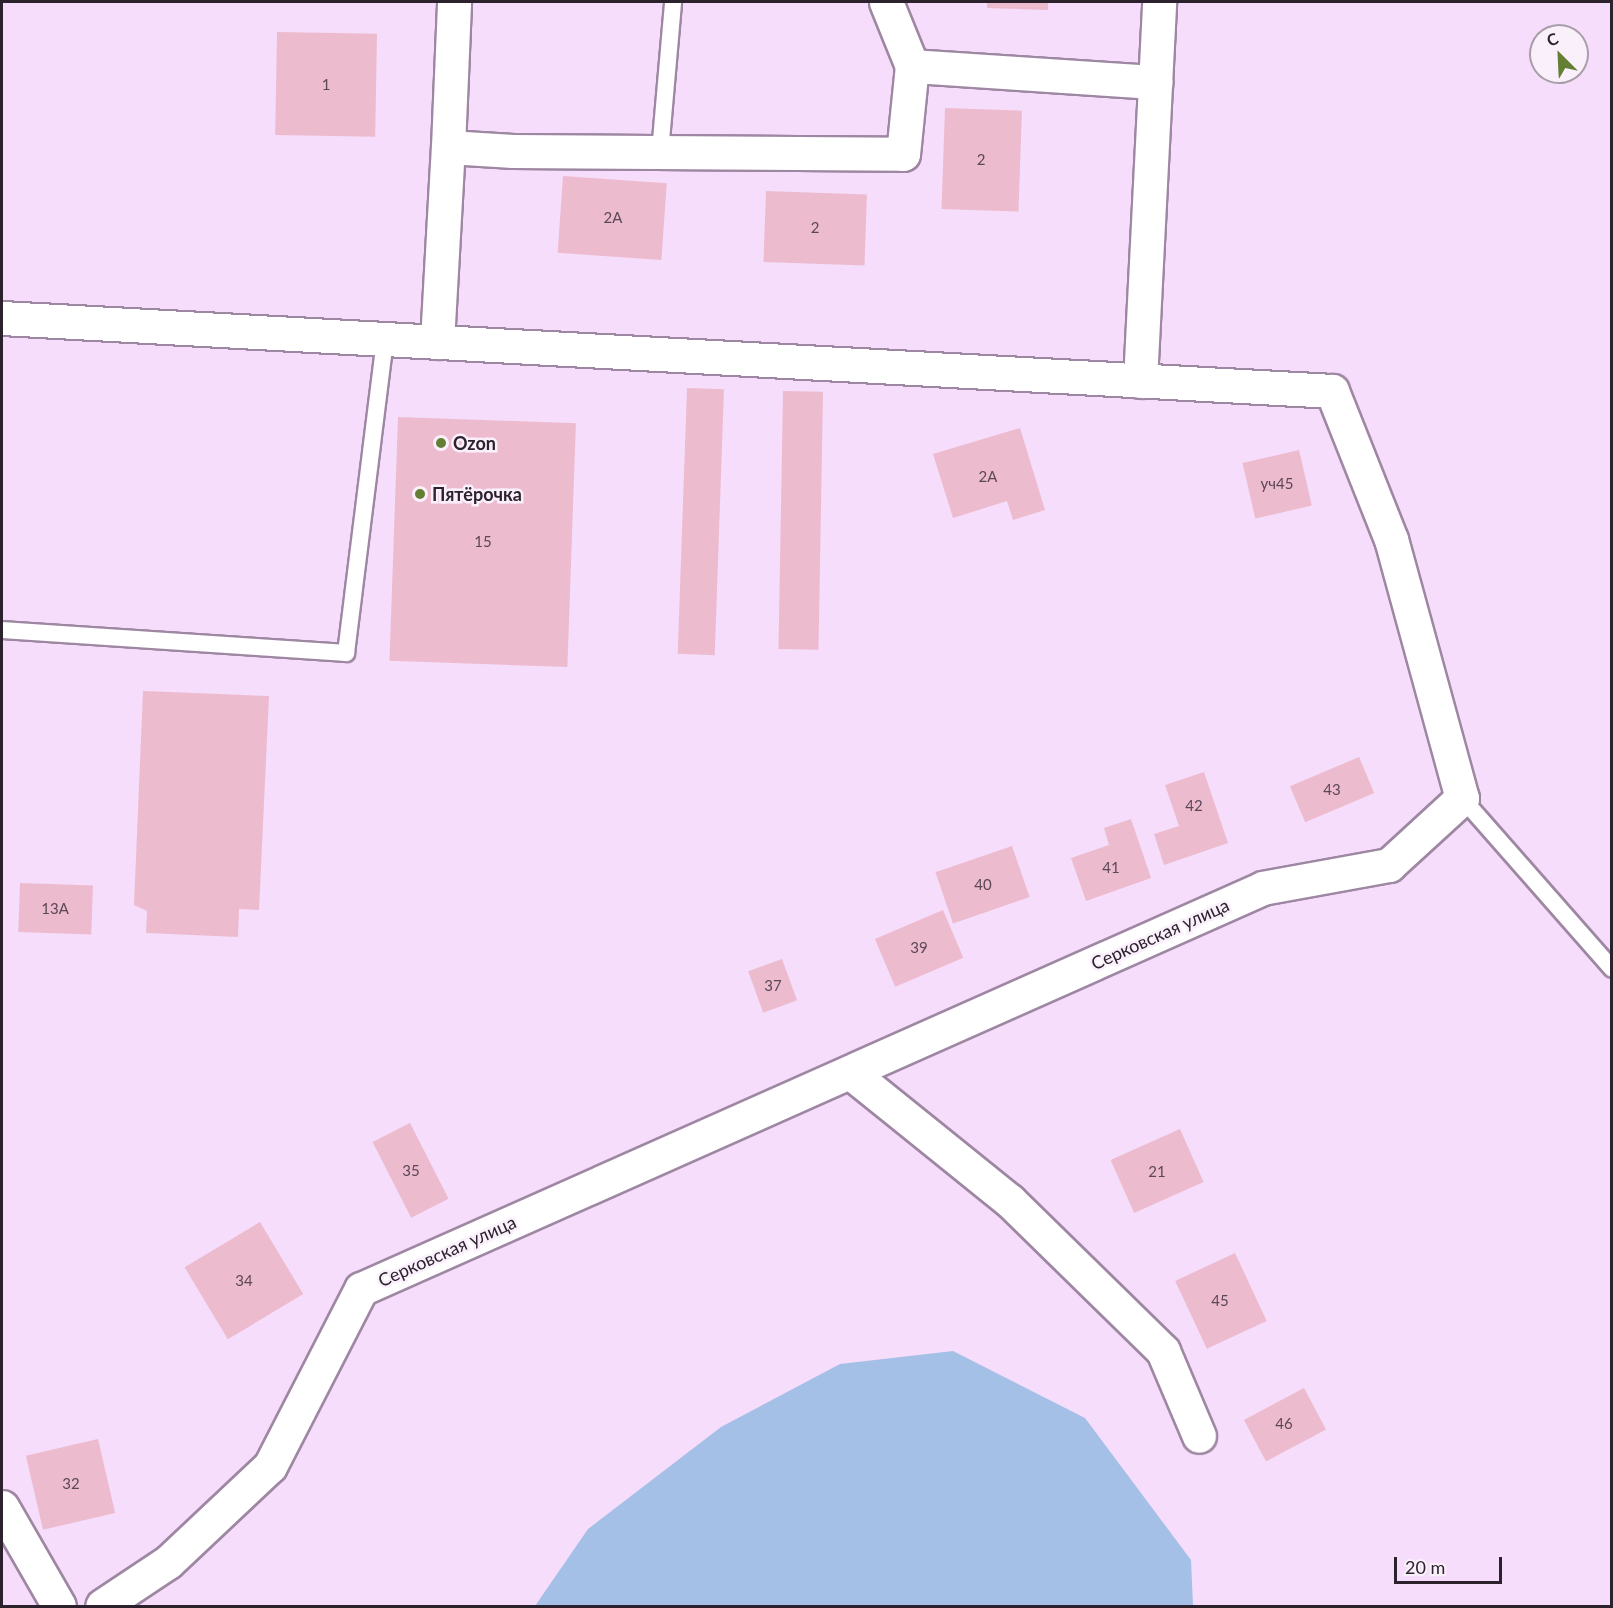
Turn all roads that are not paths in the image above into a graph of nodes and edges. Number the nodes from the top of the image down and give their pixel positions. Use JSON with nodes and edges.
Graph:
{"nodes":[{"id":1,"x":454,"y":2,"type":"edge"},
{"id":2,"x":673,"y":2,"type":"edge"},
{"id":3,"x":886,"y":2,"type":"edge"},
{"id":4,"x":1159,"y":2,"type":"edge"},
{"id":5,"x":912,"y":66,"type":"junction"},
{"id":6,"x":1155,"y":82,"type":"junction"},
{"id":7,"x":448,"y":147,"type":"junction"},
{"id":8,"x":660,"y":152,"type":"junction"},
{"id":9,"x":2,"y":318,"type":"edge"},
{"id":10,"x":385,"y":339,"type":"junction"},
{"id":11,"x":437,"y":342,"type":"junction"},
{"id":12,"x":1140,"y":381,"type":"junction"},
{"id":13,"x":2,"y":630,"type":"edge"},
{"id":14,"x":1462,"y":798,"type":"junction"},
{"id":15,"x":1611,"y":969,"type":"edge"},
{"id":16,"x":850,"y":1072,"type":"junction"},
{"id":17,"x":1199,"y":1436,"type":"dead end"},
{"id":18,"x":2,"y":1507,"type":"edge"},
{"id":19,"x":59,"y":1606,"type":"edge"},
{"id":20,"x":102,"y":1606,"type":"edge"}],
"edges":[{"from":1,"to":7,"type":"street"},
{"from":2,"to":8,"type":"lane"},
{"from":3,"to":5,"type":"street"},
{"from":4,"to":6,"type":"street"},
{"from":5,"to":6,"type":"street"},
{"from":5,"to":8,"type":"street"},
{"from":6,"to":12,"type":"street"},
{"from":7,"to":8,"type":"street"},
{"from":7,"to":11,"type":"street"},
{"from":9,"to":10,"type":"street"},
{"from":10,"to":11,"type":"street"},
{"from":10,"to":13,"type":"lane"},
{"from":11,"to":12,"type":"street"},
{"from":12,"to":14,"type":"street"},
{"from":14,"to":15,"type":"lane"},
{"from":14,"to":16,"type":"street","name":"Серковская улица"},
{"from":16,"to":17,"type":"street"},
{"from":16,"to":20,"type":"street","name":"Серковская улица"},
{"from":18,"to":19,"type":"street"}]}
